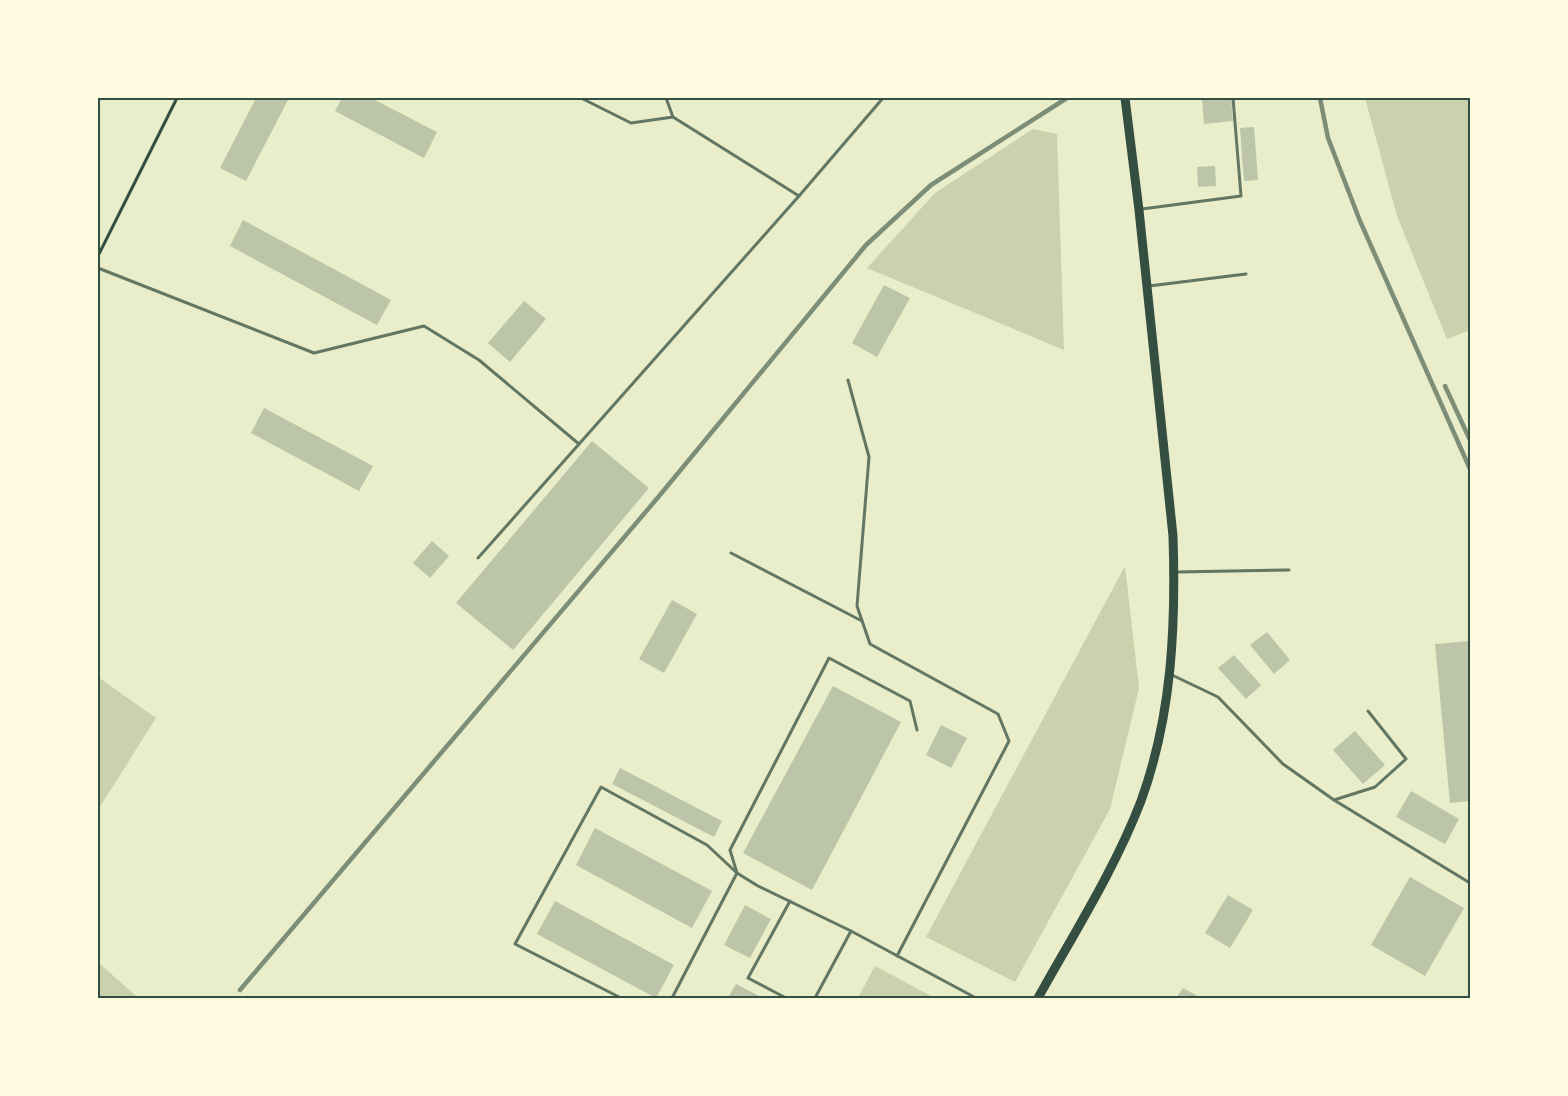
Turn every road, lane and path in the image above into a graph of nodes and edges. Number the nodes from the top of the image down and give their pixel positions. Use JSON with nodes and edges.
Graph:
{"nodes":[{"id":1,"x":177,"y":98,"type":"edge"},
{"id":2,"x":581,"y":98,"type":"edge"},
{"id":3,"x":666,"y":98,"type":"edge"},
{"id":4,"x":883,"y":98,"type":"edge"},
{"id":5,"x":1125,"y":98,"type":"edge"},
{"id":6,"x":1233,"y":98,"type":"edge"},
{"id":7,"x":673,"y":117,"type":"junction"},
{"id":8,"x":799,"y":196,"type":"junction"},
{"id":9,"x":1139,"y":210,"type":"junction"},
{"id":10,"x":98,"y":256,"type":"edge"},
{"id":11,"x":98,"y":268,"type":"edge"},
{"id":12,"x":1246,"y":274,"type":"dead end"},
{"id":13,"x":1147,"y":286,"type":"junction"},
{"id":14,"x":848,"y":380,"type":"dead end"},
{"id":15,"x":579,"y":444,"type":"junction"},
{"id":16,"x":731,"y":553,"type":"dead end"},
{"id":17,"x":478,"y":558,"type":"dead end"},
{"id":18,"x":1289,"y":570,"type":"dead end"},
{"id":19,"x":1174,"y":572,"type":"junction"},
{"id":20,"x":862,"y":621,"type":"junction"},
{"id":21,"x":1170,"y":675,"type":"junction"},
{"id":22,"x":1368,"y":711,"type":"dead end"},
{"id":23,"x":917,"y":730,"type":"dead end"},
{"id":24,"x":1334,"y":800,"type":"junction"},
{"id":25,"x":737,"y":873,"type":"junction"},
{"id":26,"x":1470,"y":883,"type":"edge"},
{"id":27,"x":790,"y":901,"type":"junction"},
{"id":28,"x":851,"y":930,"type":"junction"},
{"id":29,"x":897,"y":956,"type":"junction"},
{"id":30,"x":621,"y":999,"type":"edge"},
{"id":31,"x":672,"y":999,"type":"edge"},
{"id":32,"x":786,"y":999,"type":"edge"},
{"id":33,"x":815,"y":999,"type":"edge"},
{"id":34,"x":976,"y":999,"type":"edge"},
{"id":35,"x":1038,"y":999,"type":"edge"}],
"edges":[{"from":1,"to":10,"type":"path"},
{"from":2,"to":7,"type":"lane"},
{"from":3,"to":7,"type":"lane"},
{"from":4,"to":8,"type":"lane"},
{"from":5,"to":9,"type":"main road"},
{"from":6,"to":9,"type":"lane"},
{"from":7,"to":8,"type":"lane"},
{"from":8,"to":15,"type":"lane"},
{"from":9,"to":13,"type":"main road"},
{"from":11,"to":15,"type":"lane"},
{"from":12,"to":13,"type":"lane"},
{"from":13,"to":19,"type":"main road"},
{"from":14,"to":20,"type":"lane"},
{"from":15,"to":17,"type":"lane"},
{"from":16,"to":20,"type":"lane"},
{"from":18,"to":19,"type":"lane"},
{"from":19,"to":21,"type":"main road"},
{"from":20,"to":29,"type":"lane"},
{"from":21,"to":24,"type":"lane"},
{"from":21,"to":35,"type":"main road"},
{"from":22,"to":24,"type":"lane"},
{"from":23,"to":25,"type":"lane"},
{"from":24,"to":26,"type":"lane"},
{"from":25,"to":27,"type":"lane"},
{"from":25,"to":30,"type":"lane"},
{"from":25,"to":31,"type":"lane"},
{"from":27,"to":28,"type":"lane"},
{"from":27,"to":32,"type":"lane"},
{"from":28,"to":29,"type":"lane"},
{"from":28,"to":33,"type":"lane"},
{"from":29,"to":34,"type":"lane"}]}
